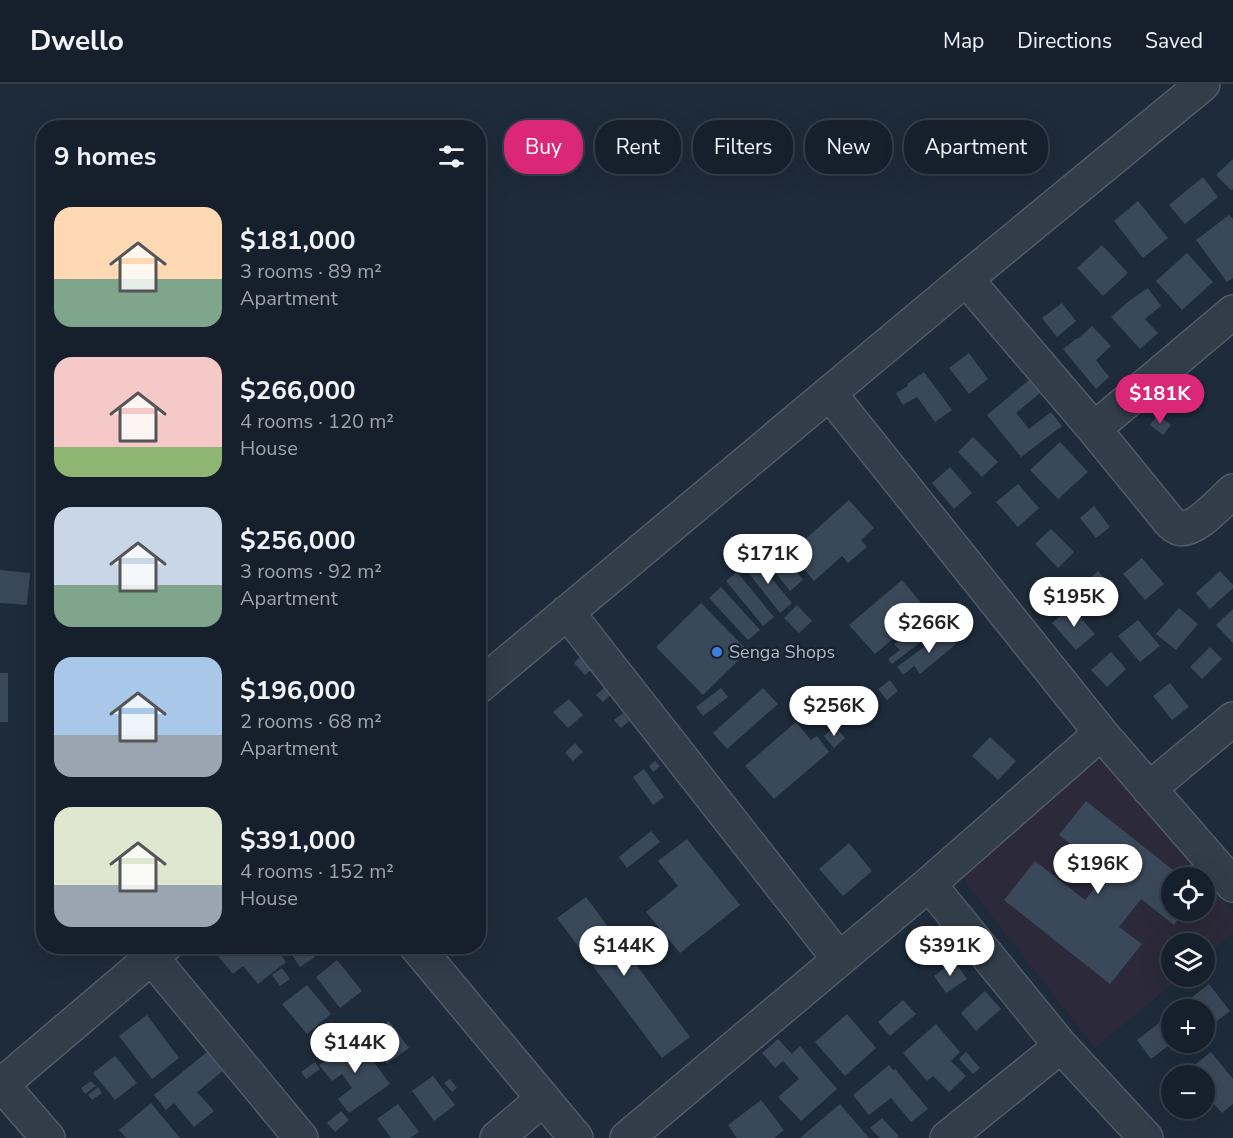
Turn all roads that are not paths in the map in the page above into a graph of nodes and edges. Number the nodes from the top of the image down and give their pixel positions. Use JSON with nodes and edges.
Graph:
{"nodes":[{"id":1,"x":1203,"y":84,"type":"edge"},
{"id":2,"x":966,"y":279,"type":"junction"},
{"id":3,"x":1233,"y":312,"type":"edge"},
{"id":4,"x":830,"y":394,"type":"junction"},
{"id":5,"x":1094,"y":429,"type":"junction"},
{"id":6,"x":1233,"y":491,"type":"edge"},
{"id":7,"x":567,"y":612,"type":"junction"},
{"id":8,"x":486,"y":680,"type":"edge"},
{"id":9,"x":1233,"y":719,"type":"edge"},
{"id":10,"x":1101,"y":733,"type":"junction"},
{"id":11,"x":1149,"y":789,"type":"junction"},
{"id":12,"x":929,"y":884,"type":"junction"},
{"id":13,"x":1233,"y":885,"type":"edge"},
{"id":14,"x":157,"y":954,"type":"edge"},
{"id":15,"x":161,"y":954,"type":"edge"},
{"id":16,"x":423,"y":954,"type":"edge"},
{"id":17,"x":839,"y":959,"type":"junction"},
{"id":18,"x":1061,"y":1046,"type":"junction"},
{"id":19,"x":1,"y":1085,"type":"edge"},
{"id":20,"x":543,"y":1099,"type":"junction"},
{"id":21,"x":48,"y":1138,"type":"edge"},
{"id":22,"x":302,"y":1138,"type":"edge"},
{"id":23,"x":497,"y":1138,"type":"edge"},
{"id":24,"x":576,"y":1138,"type":"edge"},
{"id":25,"x":627,"y":1138,"type":"edge"},
{"id":26,"x":947,"y":1138,"type":"edge"},
{"id":27,"x":1146,"y":1138,"type":"edge"}],
"edges":[{"from":1,"to":2,"type":"street"},
{"from":2,"to":4,"type":"street"},
{"from":2,"to":5,"type":"street"},
{"from":3,"to":5,"type":"street"},
{"from":4,"to":7,"type":"street"},
{"from":4,"to":10,"type":"street"},
{"from":5,"to":6,"type":"street"},
{"from":7,"to":8,"type":"street"},
{"from":7,"to":17,"type":"street"},
{"from":9,"to":11,"type":"street"},
{"from":10,"to":11,"type":"street"},
{"from":10,"to":12,"type":"street"},
{"from":11,"to":13,"type":"street"},
{"from":12,"to":17,"type":"street"},
{"from":12,"to":18,"type":"street"},
{"from":14,"to":19,"type":"street"},
{"from":15,"to":22,"type":"street"},
{"from":16,"to":20,"type":"street"},
{"from":17,"to":25,"type":"street"},
{"from":18,"to":26,"type":"street"},
{"from":18,"to":27,"type":"street"},
{"from":19,"to":21,"type":"street"},
{"from":20,"to":23,"type":"street"},
{"from":20,"to":24,"type":"street"}]}
